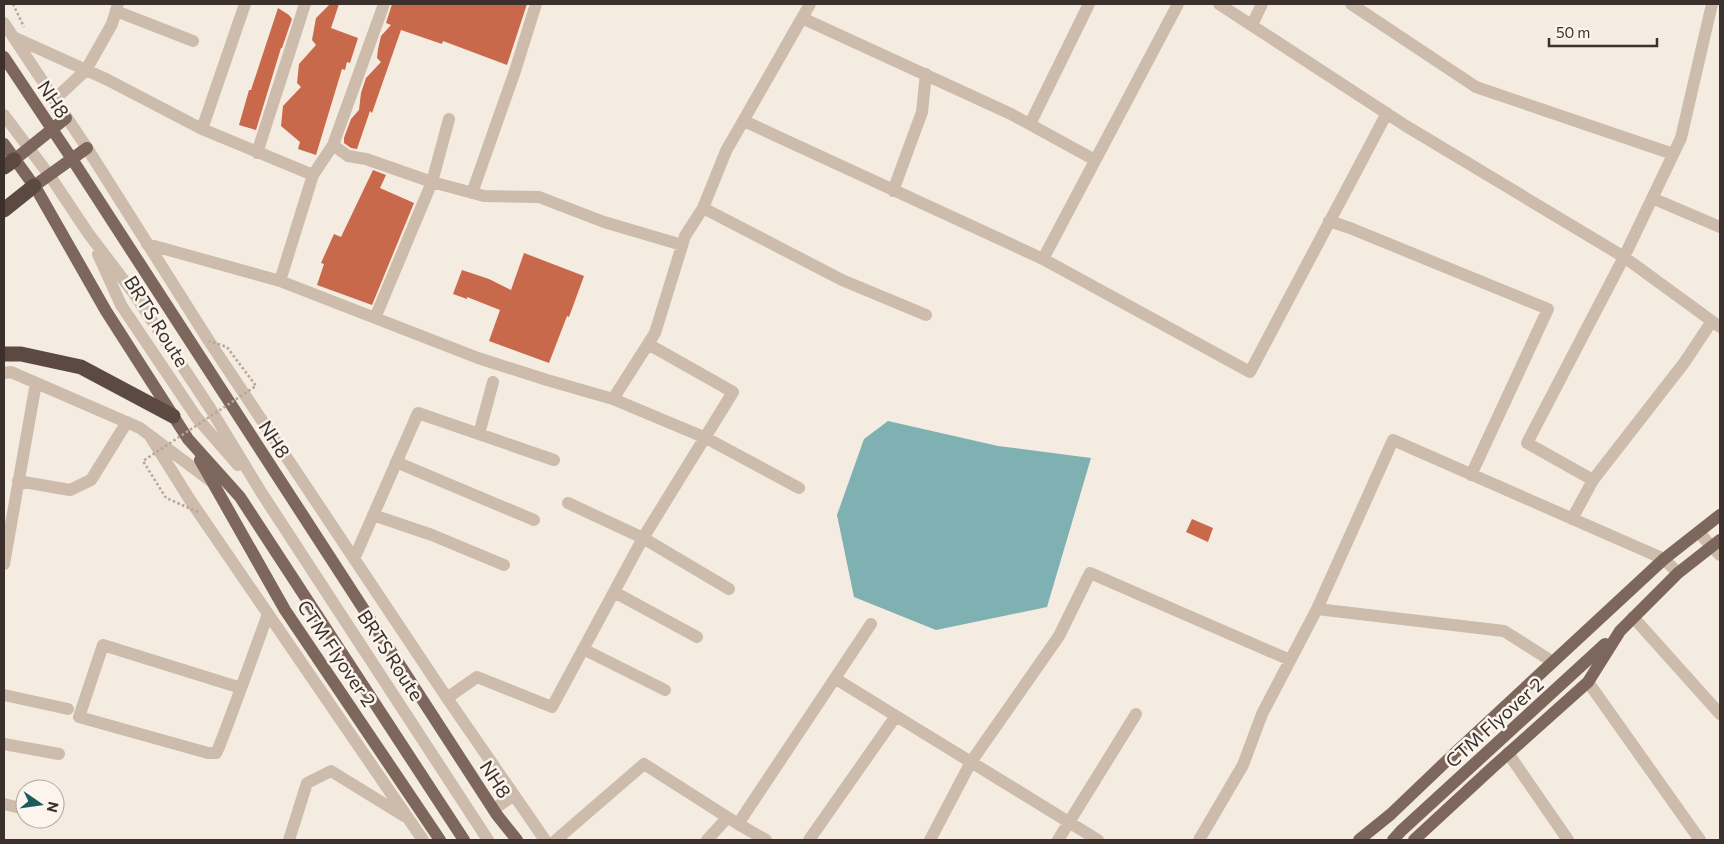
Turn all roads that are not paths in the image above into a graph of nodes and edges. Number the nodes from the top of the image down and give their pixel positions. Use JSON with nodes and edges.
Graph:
{"nodes":[{"id":1,"x":245,"y":4,"type":"edge"},
{"id":2,"x":305,"y":4,"type":"edge"},
{"id":3,"x":384,"y":4,"type":"edge"},
{"id":4,"x":536,"y":4,"type":"edge"},
{"id":5,"x":810,"y":4,"type":"edge"},
{"id":6,"x":1089,"y":4,"type":"edge"},
{"id":7,"x":1178,"y":4,"type":"edge"},
{"id":8,"x":1219,"y":4,"type":"edge"},
{"id":9,"x":1262,"y":4,"type":"edge"},
{"id":10,"x":1351,"y":4,"type":"edge"},
{"id":11,"x":1712,"y":4,"type":"edge"},
{"id":12,"x":117,"y":7,"type":"edge"},
{"id":13,"x":802,"y":18,"type":"junction"},
{"id":14,"x":4,"y":23,"type":"edge"},
{"id":15,"x":1252,"y":25,"type":"junction"},
{"id":16,"x":12,"y":36,"type":"junction"},
{"id":17,"x":193,"y":41,"type":"dead end"},
{"id":18,"x":4,"y":57,"type":"edge"},
{"id":19,"x":86,"y":70,"type":"junction"},
{"id":20,"x":926,"y":74,"type":"junction"},
{"id":21,"x":54,"y":100,"type":"junction"},
{"id":22,"x":4,"y":110,"type":"edge"},
{"id":23,"x":1387,"y":113,"type":"junction"},
{"id":24,"x":4,"y":115,"type":"edge"},
{"id":25,"x":66,"y":118,"type":"junction"},
{"id":26,"x":449,"y":119,"type":"dead end"},
{"id":27,"x":744,"y":120,"type":"junction"},
{"id":28,"x":1030,"y":124,"type":"junction"},
{"id":29,"x":12,"y":127,"type":"junction"},
{"id":30,"x":202,"y":129,"type":"junction"},
{"id":31,"x":52,"y":130,"type":"junction"},
{"id":32,"x":4,"y":144,"type":"edge"},
{"id":33,"x":333,"y":145,"type":"junction"},
{"id":34,"x":30,"y":148,"type":"junction"},
{"id":35,"x":87,"y":148,"type":"junction"},
{"id":36,"x":257,"y":153,"type":"junction"},
{"id":37,"x":1673,"y":154,"type":"junction"},
{"id":38,"x":72,"y":159,"type":"junction"},
{"id":39,"x":1095,"y":160,"type":"junction"},
{"id":40,"x":9,"y":164,"type":"edge"},
{"id":41,"x":313,"y":175,"type":"junction"},
{"id":42,"x":50,"y":176,"type":"junction"},
{"id":43,"x":432,"y":182,"type":"junction"},
{"id":44,"x":34,"y":186,"type":"junction"},
{"id":45,"x":893,"y":191,"type":"junction"},
{"id":46,"x":472,"y":193,"type":"junction"},
{"id":47,"x":1652,"y":198,"type":"junction"},
{"id":48,"x":703,"y":208,"type":"junction"},
{"id":49,"x":4,"y":210,"type":"edge"},
{"id":50,"x":1330,"y":222,"type":"junction"},
{"id":51,"x":1720,"y":226,"type":"edge"},
{"id":52,"x":88,"y":233,"type":"junction"},
{"id":53,"x":147,"y":244,"type":"junction"},
{"id":54,"x":682,"y":245,"type":"junction"},
{"id":55,"x":1624,"y":257,"type":"junction"},
{"id":56,"x":1043,"y":259,"type":"junction"},
{"id":57,"x":280,"y":281,"type":"junction"},
{"id":58,"x":926,"y":315,"type":"dead end"},
{"id":59,"x":375,"y":318,"type":"junction"},
{"id":60,"x":1716,"y":324,"type":"edge"},
{"id":61,"x":648,"y":344,"type":"junction"},
{"id":62,"x":4,"y":354,"type":"edge"},
{"id":63,"x":4,"y":373,"type":"edge"},
{"id":64,"x":493,"y":382,"type":"dead end"},
{"id":65,"x":36,"y":383,"type":"junction"},
{"id":66,"x":613,"y":399,"type":"junction"},
{"id":67,"x":174,"y":416,"type":"junction"},
{"id":68,"x":127,"y":422,"type":"junction"},
{"id":69,"x":479,"y":434,"type":"junction"},
{"id":70,"x":150,"y":436,"type":"junction"},
{"id":71,"x":706,"y":438,"type":"junction"},
{"id":72,"x":188,"y":439,"type":"junction"},
{"id":73,"x":554,"y":460,"type":"dead end"},
{"id":74,"x":396,"y":462,"type":"junction"},
{"id":75,"x":1471,"y":475,"type":"junction"},
{"id":76,"x":1593,"y":480,"type":"junction"},
{"id":77,"x":18,"y":481,"type":"junction"},
{"id":78,"x":212,"y":482,"type":"junction"},
{"id":79,"x":799,"y":488,"type":"dead end"},
{"id":80,"x":262,"y":492,"type":"junction"},
{"id":81,"x":568,"y":503,"type":"dead end"},
{"id":82,"x":373,"y":515,"type":"junction"},
{"id":83,"x":1720,"y":515,"type":"edge"},
{"id":84,"x":1572,"y":519,"type":"junction"},
{"id":85,"x":534,"y":520,"type":"dead end"},
{"id":86,"x":1698,"y":532,"type":"junction"},
{"id":87,"x":643,"y":538,"type":"junction"},
{"id":88,"x":1717,"y":547,"type":"edge"},
{"id":89,"x":354,"y":558,"type":"junction"},
{"id":90,"x":1664,"y":559,"type":"junction"},
{"id":91,"x":4,"y":564,"type":"edge"},
{"id":92,"x":504,"y":565,"type":"dead end"},
{"id":93,"x":1678,"y":573,"type":"junction"},
{"id":94,"x":729,"y":588,"type":"dead end"},
{"id":95,"x":614,"y":592,"type":"junction"},
{"id":96,"x":1316,"y":609,"type":"junction"},
{"id":97,"x":268,"y":614,"type":"junction"},
{"id":98,"x":1633,"y":617,"type":"junction"},
{"id":99,"x":871,"y":624,"type":"dead end"},
{"id":100,"x":1620,"y":630,"type":"junction"},
{"id":101,"x":697,"y":637,"type":"dead end"},
{"id":102,"x":583,"y":649,"type":"junction"},
{"id":103,"x":1290,"y":660,"type":"junction"},
{"id":104,"x":1553,"y":662,"type":"junction"},
{"id":105,"x":836,"y":679,"type":"junction"},
{"id":106,"x":1588,"y":682,"type":"junction"},
{"id":107,"x":241,"y":688,"type":"junction"},
{"id":108,"x":664,"y":690,"type":"dead end"},
{"id":109,"x":4,"y":694,"type":"edge"},
{"id":110,"x":447,"y":698,"type":"junction"},
{"id":111,"x":68,"y":708,"type":"dead end"},
{"id":112,"x":1136,"y":714,"type":"dead end"},
{"id":113,"x":1720,"y":714,"type":"edge"},
{"id":114,"x":896,"y":716,"type":"junction"},
{"id":115,"x":4,"y":744,"type":"edge"},
{"id":116,"x":1508,"y":753,"type":"junction"},
{"id":117,"x":59,"y":754,"type":"dead end"},
{"id":118,"x":971,"y":762,"type":"junction"},
{"id":119,"x":514,"y":795,"type":"junction"},
{"id":120,"x":494,"y":810,"type":"junction"},
{"id":121,"x":1391,"y":814,"type":"junction"},
{"id":122,"x":408,"y":818,"type":"junction"},
{"id":123,"x":733,"y":821,"type":"junction"},
{"id":124,"x":1069,"y":823,"type":"junction"},
{"id":125,"x":289,"y":840,"type":"edge"},
{"id":126,"x":423,"y":840,"type":"edge"},
{"id":127,"x":440,"y":840,"type":"edge"},
{"id":128,"x":464,"y":840,"type":"edge"},
{"id":129,"x":488,"y":840,"type":"edge"},
{"id":130,"x":516,"y":840,"type":"edge"},
{"id":131,"x":545,"y":840,"type":"edge"},
{"id":132,"x":556,"y":840,"type":"edge"},
{"id":133,"x":707,"y":840,"type":"edge"},
{"id":134,"x":766,"y":840,"type":"edge"},
{"id":135,"x":809,"y":840,"type":"edge"},
{"id":136,"x":930,"y":840,"type":"edge"},
{"id":137,"x":1058,"y":840,"type":"edge"},
{"id":138,"x":1098,"y":840,"type":"edge"},
{"id":139,"x":1199,"y":840,"type":"edge"},
{"id":140,"x":1359,"y":840,"type":"edge"},
{"id":141,"x":1368,"y":840,"type":"edge"},
{"id":142,"x":1393,"y":840,"type":"edge"},
{"id":143,"x":1414,"y":840,"type":"edge"},
{"id":144,"x":1568,"y":840,"type":"edge"},
{"id":145,"x":1700,"y":840,"type":"edge"}],
"edges":[{"from":1,"to":30,"type":"street"},
{"from":2,"to":36,"type":"street"},
{"from":3,"to":33,"type":"street"},
{"from":4,"to":46,"type":"street"},
{"from":5,"to":13,"type":"street"},
{"from":6,"to":28,"type":"street"},
{"from":7,"to":39,"type":"street"},
{"from":8,"to":15,"type":"street"},
{"from":9,"to":15,"type":"street"},
{"from":10,"to":37,"type":"street"},
{"from":11,"to":37,"type":"street"},
{"from":12,"to":17,"type":"street"},
{"from":12,"to":19,"type":"street"},
{"from":13,"to":20,"type":"street"},
{"from":13,"to":27,"type":"street"},
{"from":14,"to":16,"type":"street"},
{"from":15,"to":23,"type":"street"},
{"from":16,"to":19,"type":"street"},
{"from":16,"to":21,"type":"street"},
{"from":18,"to":31,"type":"main road","name":"NH8"},
{"from":19,"to":21,"type":"street"},
{"from":19,"to":30,"type":"street"},
{"from":20,"to":28,"type":"street"},
{"from":20,"to":45,"type":"street"},
{"from":21,"to":25,"type":"street"},
{"from":22,"to":29,"type":"street","name":"BRTS Route"},
{"from":23,"to":50,"type":"street"},
{"from":23,"to":55,"type":"street"},
{"from":24,"to":29,"type":"street","name":"BRTS Route"},
{"from":25,"to":31,"type":"main road"},
{"from":25,"to":35,"type":"street"},
{"from":26,"to":43,"type":"street"},
{"from":27,"to":45,"type":"street"},
{"from":27,"to":48,"type":"street"},
{"from":28,"to":39,"type":"street"},
{"from":29,"to":34,"type":"street","name":"BRTS Route"},
{"from":30,"to":36,"type":"street"},
{"from":31,"to":34,"type":"main road"},
{"from":31,"to":38,"type":"main road","name":"NH8"},
{"from":32,"to":40,"type":"main road"},
{"from":33,"to":41,"type":"street"},
{"from":33,"to":43,"type":"street"},
{"from":34,"to":40,"type":"main road"},
{"from":34,"to":42,"type":"street","name":"BRTS Route"},
{"from":35,"to":38,"type":"main road"},
{"from":35,"to":53,"type":"street"},
{"from":36,"to":41,"type":"street"},
{"from":37,"to":47,"type":"street"},
{"from":38,"to":42,"type":"main road"},
{"from":38,"to":120,"type":"main road","name":"NH8"},
{"from":39,"to":56,"type":"street"},
{"from":40,"to":44,"type":"main road"},
{"from":41,"to":57,"type":"street"},
{"from":42,"to":44,"type":"main road"},
{"from":42,"to":52,"type":"street","name":"BRTS Route"},
{"from":43,"to":46,"type":"street"},
{"from":43,"to":59,"type":"street"},
{"from":44,"to":49,"type":"highway"},
{"from":44,"to":67,"type":"main road"},
{"from":45,"to":56,"type":"street"},
{"from":46,"to":54,"type":"street"},
{"from":47,"to":51,"type":"street"},
{"from":47,"to":55,"type":"street"},
{"from":48,"to":54,"type":"street"},
{"from":48,"to":58,"type":"street"},
{"from":50,"to":56,"type":"street"},
{"from":50,"to":75,"type":"street"},
{"from":52,"to":80,"type":"street","name":"BRTS Route"},
{"from":52,"to":80,"type":"street","name":"BRTS Route"},
{"from":53,"to":57,"type":"street"},
{"from":53,"to":89,"type":"street"},
{"from":54,"to":61,"type":"street"},
{"from":55,"to":60,"type":"street"},
{"from":55,"to":76,"type":"street"},
{"from":57,"to":59,"type":"street"},
{"from":59,"to":66,"type":"street"},
{"from":60,"to":76,"type":"street"},
{"from":61,"to":66,"type":"street"},
{"from":61,"to":71,"type":"street"},
{"from":62,"to":67,"type":"highway"},
{"from":63,"to":65,"type":"street"},
{"from":64,"to":69,"type":"street"},
{"from":65,"to":68,"type":"street"},
{"from":65,"to":77,"type":"street"},
{"from":66,"to":71,"type":"street"},
{"from":67,"to":72,"type":"main road"},
{"from":68,"to":70,"type":"street"},
{"from":68,"to":77,"type":"street"},
{"from":69,"to":73,"type":"street"},
{"from":69,"to":74,"type":"street"},
{"from":70,"to":78,"type":"street"},
{"from":70,"to":97,"type":"street"},
{"from":71,"to":79,"type":"street"},
{"from":71,"to":87,"type":"street"},
{"from":72,"to":78,"type":"main road","name":"CTM Flyover 2"},
{"from":72,"to":128,"type":"main road"},
{"from":74,"to":82,"type":"street"},
{"from":74,"to":85,"type":"street"},
{"from":75,"to":84,"type":"street"},
{"from":75,"to":96,"type":"street"},
{"from":76,"to":84,"type":"street"},
{"from":77,"to":91,"type":"street"},
{"from":78,"to":127,"type":"main road","name":"CTM Flyover 2"},
{"from":80,"to":129,"type":"street","name":"BRTS Route"},
{"from":81,"to":87,"type":"street"},
{"from":82,"to":89,"type":"street"},
{"from":82,"to":92,"type":"street"},
{"from":83,"to":86,"type":"main road"},
{"from":84,"to":90,"type":"street"},
{"from":86,"to":88,"type":"street"},
{"from":86,"to":90,"type":"main road"},
{"from":87,"to":94,"type":"street"},
{"from":87,"to":95,"type":"street"},
{"from":88,"to":93,"type":"main road"},
{"from":89,"to":110,"type":"street"},
{"from":90,"to":93,"type":"street"},
{"from":90,"to":104,"type":"main road"},
{"from":93,"to":98,"type":"main road"},
{"from":95,"to":101,"type":"street"},
{"from":95,"to":102,"type":"street"},
{"from":96,"to":103,"type":"street"},
{"from":96,"to":104,"type":"street"},
{"from":97,"to":107,"type":"street"},
{"from":97,"to":122,"type":"street"},
{"from":98,"to":100,"type":"main road"},
{"from":98,"to":113,"type":"street"},
{"from":99,"to":105,"type":"street"},
{"from":100,"to":106,"type":"main road"},
{"from":100,"to":142,"type":"main road","name":"CTM Flyover 2"},
{"from":102,"to":108,"type":"street"},
{"from":102,"to":110,"type":"street"},
{"from":103,"to":118,"type":"street"},
{"from":103,"to":139,"type":"street"},
{"from":104,"to":121,"type":"main road"},
{"from":105,"to":114,"type":"street"},
{"from":105,"to":123,"type":"street"},
{"from":106,"to":116,"type":"main road"},
{"from":106,"to":145,"type":"street"},
{"from":107,"to":107,"type":"street"},
{"from":109,"to":111,"type":"street"},
{"from":110,"to":119,"type":"street"},
{"from":112,"to":124,"type":"street"},
{"from":114,"to":118,"type":"street"},
{"from":114,"to":135,"type":"street"},
{"from":115,"to":117,"type":"street"},
{"from":116,"to":143,"type":"main road"},
{"from":116,"to":144,"type":"street"},
{"from":118,"to":124,"type":"street"},
{"from":118,"to":136,"type":"street"},
{"from":119,"to":120,"type":"street"},
{"from":119,"to":131,"type":"street"},
{"from":120,"to":130,"type":"main road","name":"NH8"},
{"from":121,"to":140,"type":"main road"},
{"from":121,"to":141,"type":"main road"},
{"from":122,"to":125,"type":"street"},
{"from":122,"to":126,"type":"street"},
{"from":123,"to":132,"type":"street"},
{"from":123,"to":133,"type":"street"},
{"from":123,"to":134,"type":"street"},
{"from":124,"to":137,"type":"street"},
{"from":124,"to":138,"type":"street"}]}
